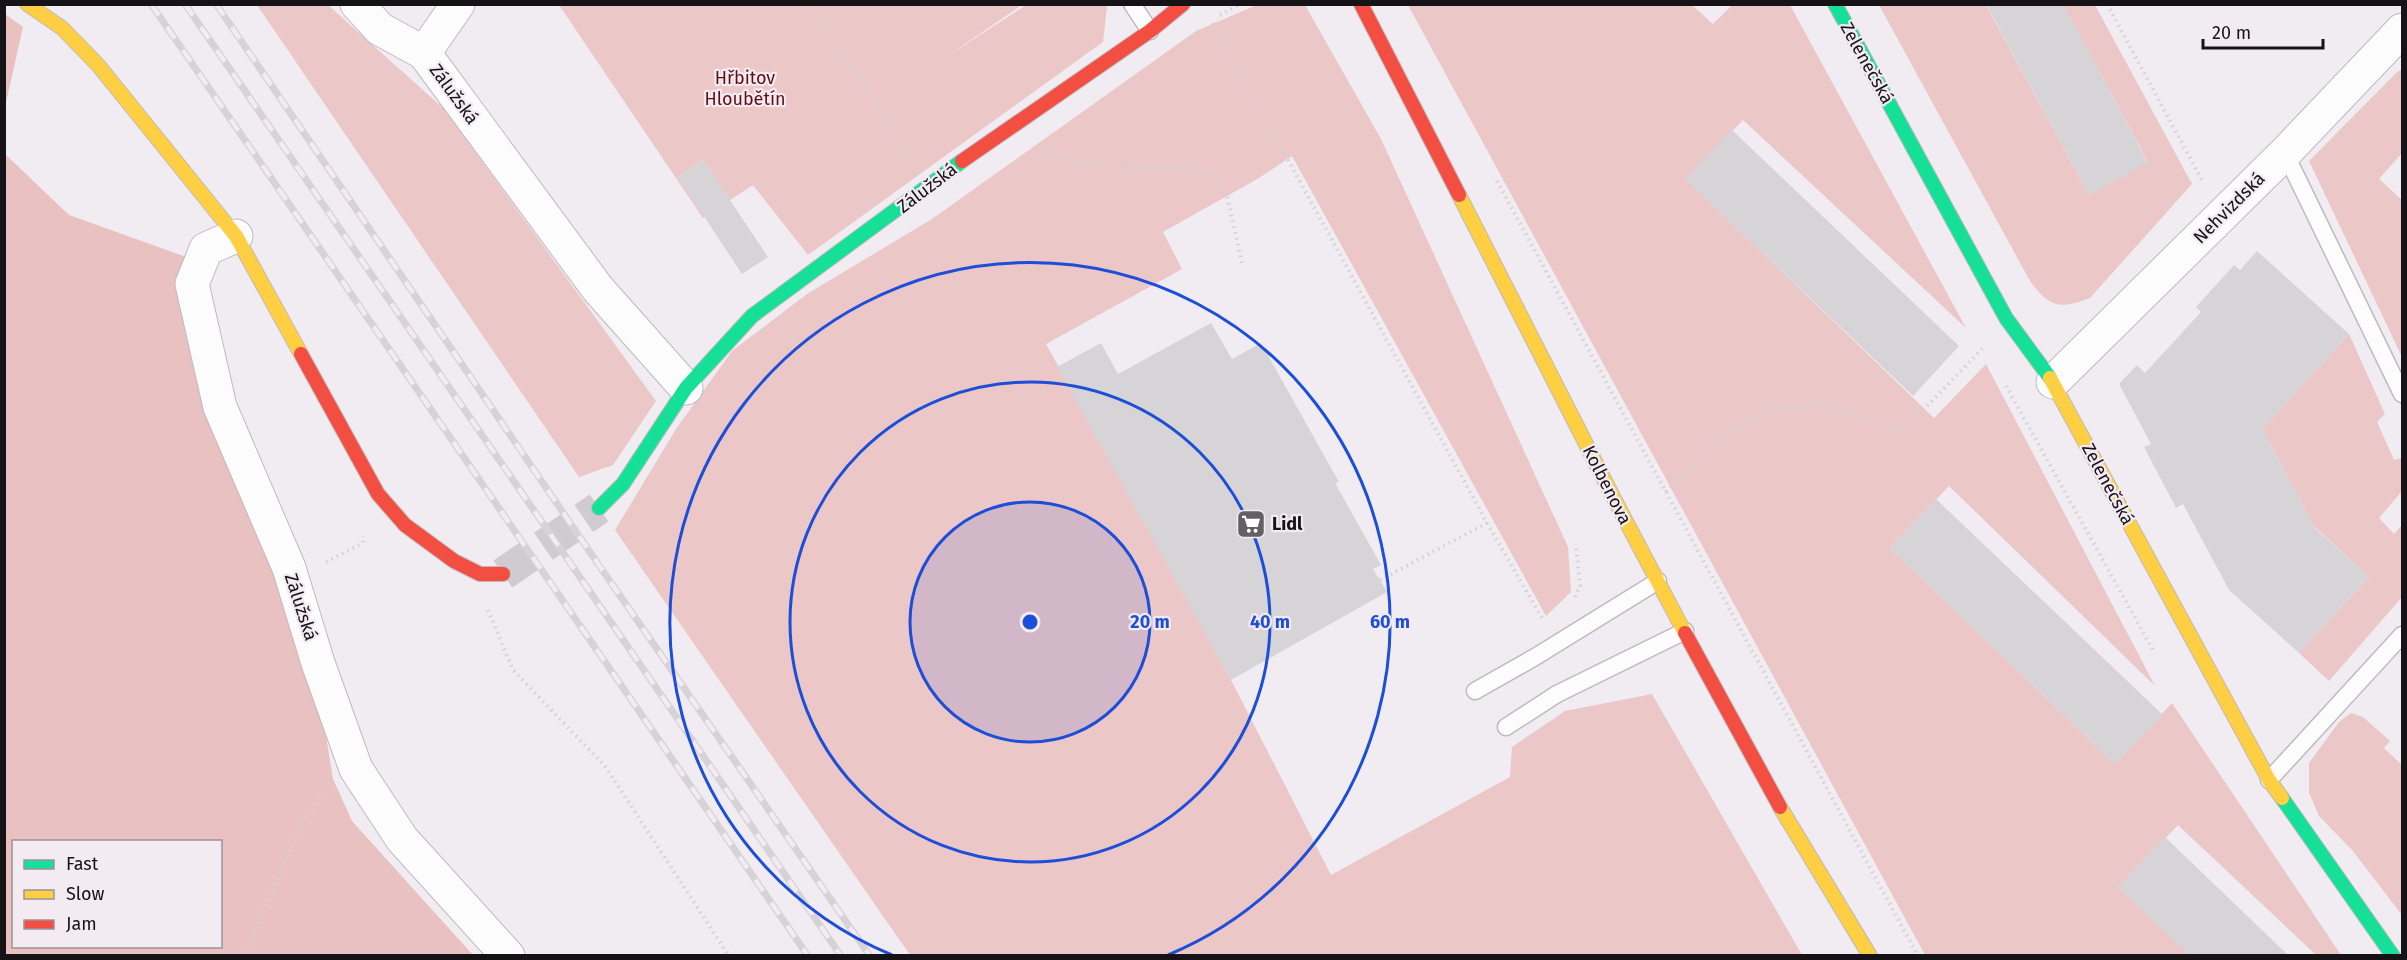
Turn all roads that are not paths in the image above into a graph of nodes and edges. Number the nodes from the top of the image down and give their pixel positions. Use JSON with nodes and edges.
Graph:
{"nodes":[{"id":1,"x":27,"y":4,"type":"edge"},
{"id":2,"x":357,"y":4,"type":"edge"},
{"id":3,"x":458,"y":4,"type":"edge"},
{"id":4,"x":1132,"y":4,"type":"edge"},
{"id":5,"x":1183,"y":4,"type":"edge"},
{"id":6,"x":1360,"y":4,"type":"edge"},
{"id":7,"x":1835,"y":4,"type":"edge"},
{"id":8,"x":2403,"y":30,"type":"edge"},
{"id":9,"x":1150,"y":31,"type":"junction"},
{"id":10,"x":424,"y":53,"type":"junction"},
{"id":11,"x":2284,"y":153,"type":"junction"},
{"id":12,"x":236,"y":236,"type":"junction"},
{"id":13,"x":2053,"y":382,"type":"junction"},
{"id":14,"x":686,"y":388,"type":"junction"},
{"id":15,"x":2403,"y":394,"type":"edge"},
{"id":16,"x":599,"y":508,"type":"tunnel mouth"},
{"id":17,"x":503,"y":574,"type":"tunnel mouth"},
{"id":18,"x":1658,"y":581,"type":"junction"},
{"id":19,"x":1684,"y":631,"type":"junction"},
{"id":20,"x":2403,"y":635,"type":"edge"},
{"id":21,"x":1475,"y":691,"type":"dead end"},
{"id":22,"x":1506,"y":726,"type":"dead end"},
{"id":23,"x":2269,"y":780,"type":"junction"},
{"id":24,"x":508,"y":956,"type":"edge"},
{"id":25,"x":1870,"y":956,"type":"edge"},
{"id":26,"x":2393,"y":956,"type":"edge"}],
"edges":[{"from":1,"to":12,"type":"street"},
{"from":2,"to":10,"type":"street","name":"Zálužská"},
{"from":3,"to":10,"type":"street","name":"Zálužská"},
{"from":4,"to":9,"type":"lane"},
{"from":5,"to":9,"type":"street","name":"Zálužská"},
{"from":6,"to":18,"type":"street","name":"Kolbenova"},
{"from":7,"to":13,"type":"street","name":"Zelenečská"},
{"from":8,"to":11,"type":"street","name":"Nehvizdská"},
{"from":9,"to":14,"type":"street","name":"Zálužská"},
{"from":10,"to":14,"type":"street","name":"Zálužská"},
{"from":11,"to":13,"type":"street","name":"Nehvizdská"},
{"from":11,"to":15,"type":"lane"},
{"from":12,"to":17,"type":"street"},
{"from":12,"to":24,"type":"street","name":"Zálužská"},
{"from":13,"to":23,"type":"street","name":"Zelenečská"},
{"from":14,"to":16,"type":"street","name":"Zálužská"},
{"from":18,"to":19,"type":"street","name":"Kolbenova"},
{"from":18,"to":21,"type":"lane"},
{"from":19,"to":22,"type":"lane"},
{"from":19,"to":25,"type":"street","name":"Kolbenova"},
{"from":20,"to":23,"type":"lane"},
{"from":23,"to":26,"type":"street","name":"Zelenečská"}]}
